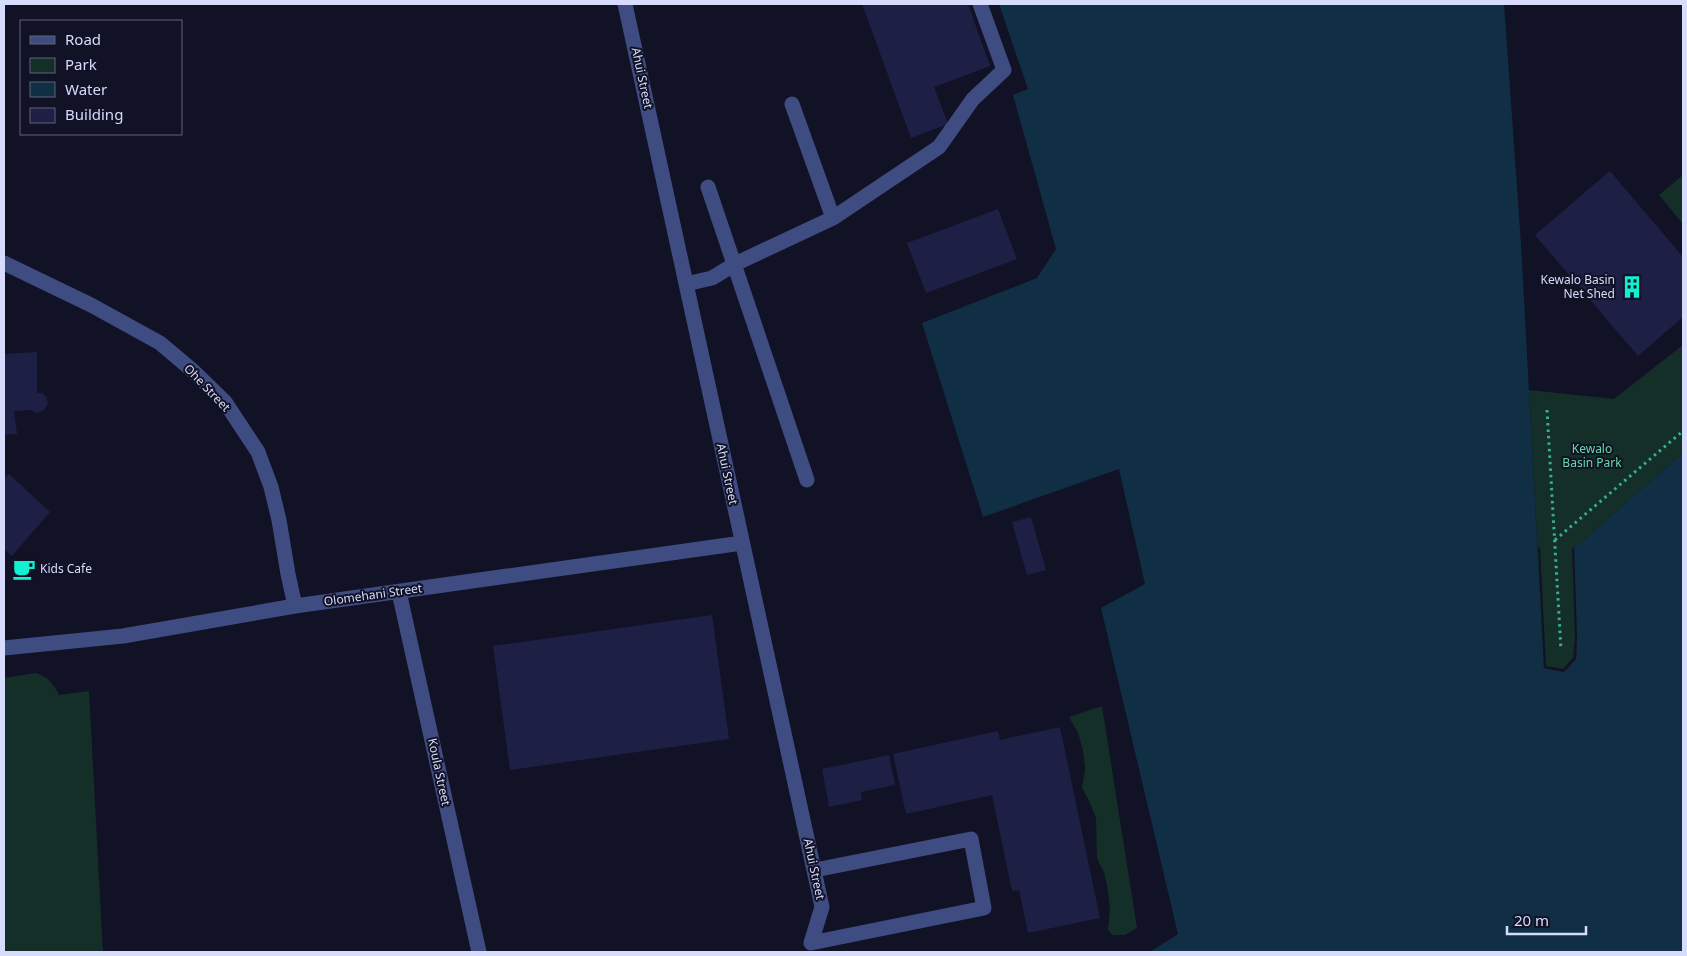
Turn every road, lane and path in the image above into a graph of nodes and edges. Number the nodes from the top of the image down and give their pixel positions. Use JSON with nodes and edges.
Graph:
{"nodes":[{"id":1,"x":625,"y":4,"type":"edge"},
{"id":2,"x":980,"y":4,"type":"edge"},
{"id":3,"x":792,"y":104,"type":"dead end"},
{"id":4,"x":708,"y":187,"type":"dead end"},
{"id":5,"x":833,"y":218,"type":"junction"},
{"id":6,"x":4,"y":263,"type":"edge"},
{"id":7,"x":735,"y":264,"type":"junction"},
{"id":8,"x":686,"y":284,"type":"junction"},
{"id":9,"x":1546,"y":410,"type":"dead end"},
{"id":10,"x":1683,"y":431,"type":"edge"},
{"id":11,"x":807,"y":480,"type":"dead end"},
{"id":12,"x":1555,"y":540,"type":"junction"},
{"id":13,"x":742,"y":543,"type":"junction"},
{"id":14,"x":398,"y":592,"type":"junction"},
{"id":15,"x":295,"y":606,"type":"junction"},
{"id":16,"x":4,"y":648,"type":"edge"},
{"id":17,"x":1561,"y":650,"type":"dead end"},
{"id":18,"x":815,"y":870,"type":"junction"},
{"id":19,"x":814,"y":947,"type":"edge"},
{"id":20,"x":479,"y":952,"type":"edge"}],
"edges":[{"from":1,"to":8,"type":"street","name":"Ahui Street"},
{"from":2,"to":5,"type":"street"},
{"from":3,"to":5,"type":"street"},
{"from":4,"to":7,"type":"street"},
{"from":5,"to":7,"type":"street"},
{"from":6,"to":15,"type":"street","name":"Ohe Street"},
{"from":7,"to":8,"type":"street"},
{"from":7,"to":11,"type":"street"},
{"from":8,"to":13,"type":"street","name":"Ahui Street"},
{"from":9,"to":12,"type":"path"},
{"from":10,"to":12,"type":"path"},
{"from":12,"to":17,"type":"path"},
{"from":13,"to":14,"type":"street","name":"Olomehani Street"},
{"from":13,"to":18,"type":"street","name":"Ahui Street"},
{"from":14,"to":15,"type":"street","name":"Olomehani Street"},
{"from":14,"to":20,"type":"street","name":"Koula Street"},
{"from":15,"to":16,"type":"street","name":"Olomehani Street"},
{"from":18,"to":19,"type":"street","name":"Ahui Street"},
{"from":18,"to":19,"type":"street"}]}
